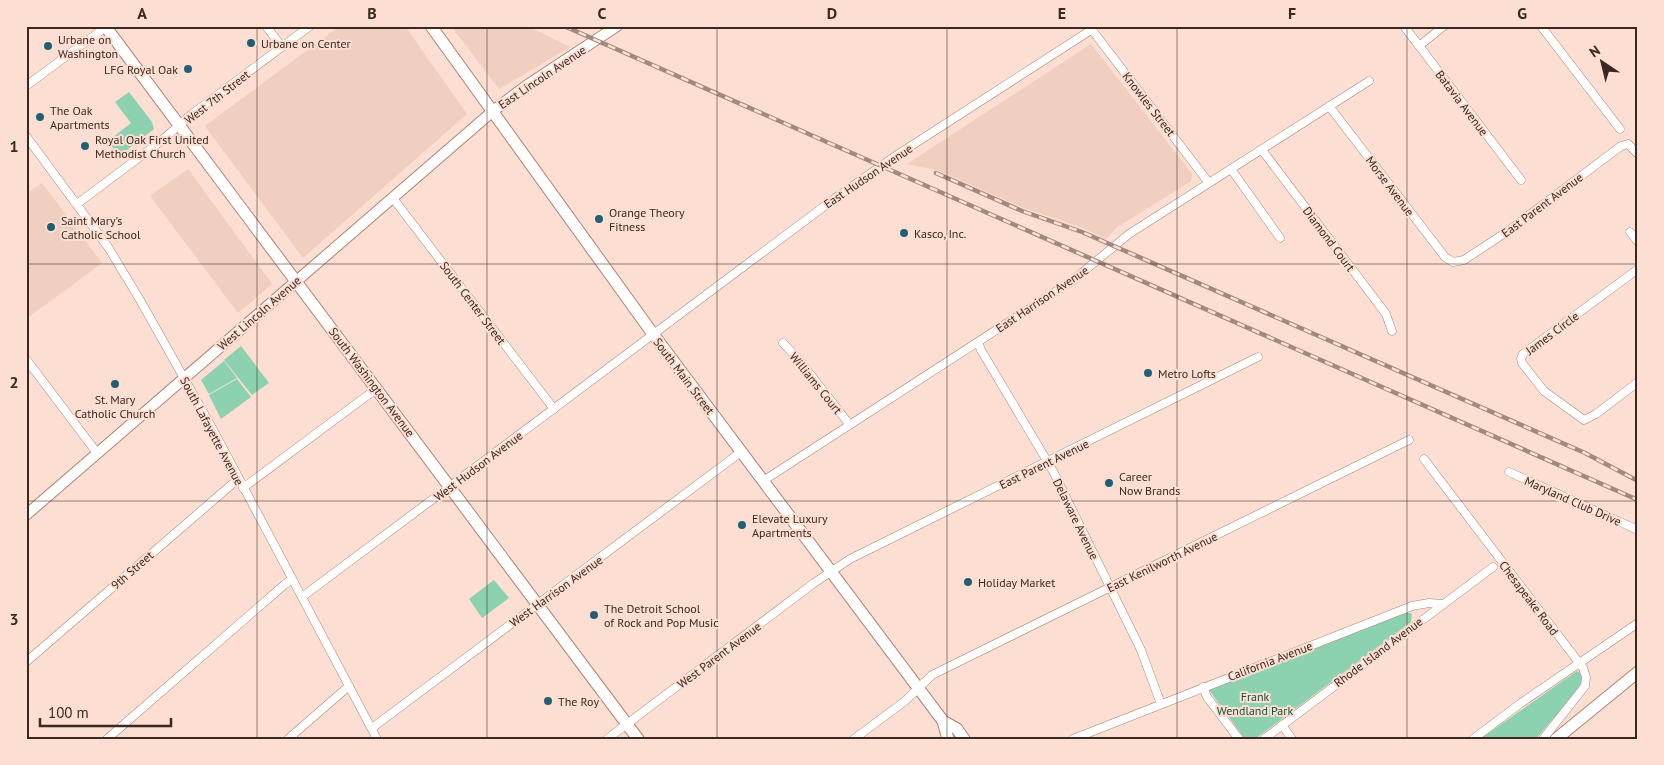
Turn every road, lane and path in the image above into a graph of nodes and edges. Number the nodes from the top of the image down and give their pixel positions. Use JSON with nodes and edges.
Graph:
{"nodes":[{"id":1,"x":266,"y":26,"type":"edge"},
{"id":2,"x":310,"y":26,"type":"edge"},
{"id":3,"x":431,"y":26,"type":"edge"},
{"id":4,"x":617,"y":26,"type":"edge"},
{"id":5,"x":1404,"y":26,"type":"edge"},
{"id":6,"x":1444,"y":26,"type":"edge"},
{"id":7,"x":1541,"y":26,"type":"edge"},
{"id":8,"x":106,"y":27,"type":"edge"},
{"id":9,"x":1090,"y":28,"type":"edge"},
{"id":10,"x":1419,"y":46,"type":"junction"},
{"id":11,"x":282,"y":48,"type":"junction"},
{"id":12,"x":1369,"y":81,"type":"dead end"},
{"id":13,"x":26,"y":86,"type":"edge"},
{"id":14,"x":1330,"y":106,"type":"junction"},
{"id":15,"x":493,"y":111,"type":"junction"},
{"id":16,"x":180,"y":126,"type":"junction"},
{"id":17,"x":1620,"y":129,"type":"dead end"},
{"id":18,"x":26,"y":136,"type":"edge"},
{"id":19,"x":1262,"y":150,"type":"junction"},
{"id":20,"x":1638,"y":154,"type":"edge"},
{"id":21,"x":1231,"y":169,"type":"junction"},
{"id":22,"x":1521,"y":180,"type":"dead end"},
{"id":23,"x":1209,"y":183,"type":"junction"},
{"id":24,"x":392,"y":197,"type":"junction"},
{"id":25,"x":77,"y":204,"type":"junction"},
{"id":26,"x":1630,"y":232,"type":"dead end"},
{"id":27,"x":1280,"y":238,"type":"dead end"},
{"id":28,"x":1638,"y":242,"type":"edge"},
{"id":29,"x":1453,"y":262,"type":"joint"},
{"id":30,"x":1638,"y":269,"type":"edge"},
{"id":31,"x":296,"y":281,"type":"junction"},
{"id":32,"x":1392,"y":331,"type":"dead end"},
{"id":33,"x":653,"y":334,"type":"junction"},
{"id":34,"x":978,"y":342,"type":"junction"},
{"id":35,"x":783,"y":343,"type":"dead end"},
{"id":36,"x":1258,"y":357,"type":"dead end"},
{"id":37,"x":26,"y":359,"type":"edge"},
{"id":38,"x":184,"y":378,"type":"junction"},
{"id":39,"x":1638,"y":382,"type":"edge"},
{"id":40,"x":376,"y":389,"type":"junction"},
{"id":41,"x":554,"y":409,"type":"junction"},
{"id":42,"x":849,"y":424,"type":"junction"},
{"id":43,"x":1409,"y":440,"type":"dead end"},
{"id":44,"x":741,"y":452,"type":"junction"},
{"id":45,"x":97,"y":453,"type":"junction"},
{"id":46,"x":1424,"y":460,"type":"dead end"},
{"id":47,"x":1048,"y":462,"type":"junction"},
{"id":48,"x":1509,"y":472,"type":"dead end"},
{"id":49,"x":238,"y":479,"type":"junction"},
{"id":50,"x":763,"y":481,"type":"junction"},
{"id":51,"x":450,"y":487,"type":"junction"},
{"id":52,"x":243,"y":488,"type":"junction"},
{"id":53,"x":26,"y":515,"type":"edge"},
{"id":54,"x":1638,"y":530,"type":"edge"},
{"id":55,"x":1493,"y":567,"type":"dead end"},
{"id":56,"x":830,"y":572,"type":"junction"},
{"id":57,"x":292,"y":579,"type":"junction"},
{"id":58,"x":1110,"y":587,"type":"junction"},
{"id":59,"x":302,"y":597,"type":"junction"},
{"id":60,"x":537,"y":604,"type":"junction"},
{"id":61,"x":1442,"y":604,"type":"junction"},
{"id":62,"x":1638,"y":622,"type":"edge"},
{"id":63,"x":26,"y":662,"type":"edge"},
{"id":64,"x":1579,"y":663,"type":"junction"},
{"id":65,"x":1638,"y":672,"type":"edge"},
{"id":66,"x":350,"y":686,"type":"junction"},
{"id":67,"x":1203,"y":687,"type":"junction"},
{"id":68,"x":918,"y":688,"type":"junction"},
{"id":69,"x":1161,"y":704,"type":"junction"},
{"id":70,"x":943,"y":721,"type":"junction"},
{"id":71,"x":627,"y":723,"type":"junction"},
{"id":72,"x":1282,"y":725,"type":"junction"},
{"id":73,"x":372,"y":728,"type":"junction"},
{"id":74,"x":107,"y":739,"type":"edge"},
{"id":75,"x":288,"y":739,"type":"edge"},
{"id":76,"x":378,"y":739,"type":"edge"},
{"id":77,"x":607,"y":739,"type":"edge"},
{"id":78,"x":638,"y":739,"type":"edge"},
{"id":79,"x":854,"y":739,"type":"edge"},
{"id":80,"x":948,"y":739,"type":"edge"},
{"id":81,"x":964,"y":739,"type":"edge"},
{"id":82,"x":1073,"y":739,"type":"edge"},
{"id":83,"x":1239,"y":739,"type":"edge"},
{"id":84,"x":1264,"y":739,"type":"edge"},
{"id":85,"x":1292,"y":739,"type":"edge"},
{"id":86,"x":1473,"y":739,"type":"edge"},
{"id":87,"x":1543,"y":739,"type":"edge"},
{"id":88,"x":1556,"y":739,"type":"edge"}],
"edges":[{"from":1,"to":11,"type":"street"},
{"from":2,"to":11,"type":"street","name":"West 7th Street"},
{"from":3,"to":15,"type":"main road","name":"South Main Street"},
{"from":4,"to":15,"type":"street","name":"East Lincoln Avenue"},
{"from":5,"to":10,"type":"street","name":"Batavia Avenue"},
{"from":6,"to":10,"type":"street"},
{"from":7,"to":17,"type":"street"},
{"from":8,"to":13,"type":"street"},
{"from":8,"to":16,"type":"main road","name":"South Washington Avenue"},
{"from":9,"to":23,"type":"street","name":"Knowles Street"},
{"from":9,"to":33,"type":"street","name":"East Hudson Avenue"},
{"from":10,"to":22,"type":"street","name":"Batavia Avenue"},
{"from":11,"to":16,"type":"street","name":"West 7th Street"},
{"from":12,"to":14,"type":"street","name":"East Harrison Avenue"},
{"from":14,"to":19,"type":"street","name":"East Harrison Avenue"},
{"from":14,"to":29,"type":"street","name":"Morse Avenue"},
{"from":15,"to":24,"type":"street","name":"West Lincoln Avenue"},
{"from":15,"to":33,"type":"main road","name":"South Main Street"},
{"from":16,"to":25,"type":"street","name":"West 7th Street"},
{"from":16,"to":31,"type":"main road","name":"South Washington Avenue"},
{"from":18,"to":25,"type":"street","name":"South Lafayette Avenue"},
{"from":19,"to":21,"type":"street","name":"East Harrison Avenue"},
{"from":19,"to":32,"type":"street","name":"Diamond Court"},
{"from":20,"to":29,"type":"street","name":"East Parent Avenue"},
{"from":21,"to":23,"type":"street","name":"East Harrison Avenue"},
{"from":21,"to":27,"type":"street"},
{"from":23,"to":34,"type":"street","name":"East Harrison Avenue"},
{"from":24,"to":31,"type":"street","name":"West Lincoln Avenue"},
{"from":24,"to":41,"type":"street","name":"South Center Street"},
{"from":25,"to":38,"type":"street","name":"South Lafayette Avenue"},
{"from":26,"to":28,"type":"street"},
{"from":30,"to":39,"type":"street","name":"James Circle"},
{"from":31,"to":38,"type":"street","name":"West Lincoln Avenue"},
{"from":31,"to":40,"type":"main road","name":"South Washington Avenue"},
{"from":33,"to":41,"type":"street","name":"West Hudson Avenue"},
{"from":33,"to":44,"type":"main road","name":"South Main Street"},
{"from":34,"to":42,"type":"street","name":"East Harrison Avenue"},
{"from":34,"to":47,"type":"street","name":"Delaware Avenue"},
{"from":35,"to":42,"type":"street","name":"Williams Court"},
{"from":36,"to":47,"type":"street","name":"East Parent Avenue"},
{"from":37,"to":45,"type":"street"},
{"from":38,"to":45,"type":"street","name":"West Lincoln Avenue"},
{"from":38,"to":49,"type":"street","name":"South Lafayette Avenue"},
{"from":40,"to":51,"type":"main road","name":"South Washington Avenue"},
{"from":40,"to":52,"type":"street"},
{"from":41,"to":51,"type":"street","name":"West Hudson Avenue"},
{"from":42,"to":50,"type":"street","name":"East Harrison Avenue"},
{"from":43,"to":58,"type":"street","name":"East Kenilworth Avenue"},
{"from":44,"to":50,"type":"main road","name":"South Main Street"},
{"from":44,"to":60,"type":"street","name":"West Harrison Avenue"},
{"from":45,"to":53,"type":"street","name":"West Lincoln Avenue"},
{"from":46,"to":64,"type":"street","name":"Chesapeake Road"},
{"from":47,"to":56,"type":"street","name":"East Parent Avenue"},
{"from":47,"to":58,"type":"street","name":"Delaware Avenue"},
{"from":48,"to":54,"type":"street","name":"Maryland Club Drive"},
{"from":49,"to":52,"type":"street","name":"South Lafayette Avenue"},
{"from":49,"to":63,"type":"street","name":"9th Street"},
{"from":50,"to":56,"type":"main road","name":"South Main Street"},
{"from":51,"to":59,"type":"street","name":"West Hudson Avenue"},
{"from":51,"to":60,"type":"main road","name":"South Washington Avenue"},
{"from":52,"to":57,"type":"street","name":"South Lafayette Avenue"},
{"from":55,"to":61,"type":"street","name":"Rhode Island Avenue"},
{"from":56,"to":68,"type":"main road","name":"South Main Street"},
{"from":56,"to":71,"type":"street","name":"West Parent Avenue"},
{"from":57,"to":59,"type":"street","name":"South Lafayette Avenue"},
{"from":57,"to":74,"type":"street"},
{"from":58,"to":68,"type":"street","name":"East Kenilworth Avenue"},
{"from":58,"to":69,"type":"street","name":"Delaware Avenue"},
{"from":59,"to":66,"type":"street","name":"South Lafayette Avenue"},
{"from":60,"to":71,"type":"main road","name":"South Washington Avenue"},
{"from":60,"to":73,"type":"street","name":"West Harrison Avenue"},
{"from":61,"to":67,"type":"street","name":"California Avenue"},
{"from":61,"to":72,"type":"street","name":"Rhode Island Avenue"},
{"from":62,"to":64,"type":"street"},
{"from":64,"to":86,"type":"street"},
{"from":64,"to":87,"type":"street","name":"Chesapeake Road"},
{"from":65,"to":88,"type":"main road"},
{"from":66,"to":73,"type":"street","name":"South Lafayette Avenue"},
{"from":66,"to":75,"type":"street"},
{"from":67,"to":69,"type":"street","name":"California Avenue"},
{"from":67,"to":83,"type":"street"},
{"from":68,"to":70,"type":"main road","name":"South Main Street"},
{"from":68,"to":79,"type":"street","name":"East Kenilworth Avenue"},
{"from":69,"to":82,"type":"street","name":"California Avenue"},
{"from":70,"to":80,"type":"main road","name":"South Main Street"},
{"from":70,"to":81,"type":"main road","name":"South Main Street"},
{"from":71,"to":77,"type":"street","name":"West Parent Avenue"},
{"from":71,"to":78,"type":"main road","name":"South Washington Avenue"},
{"from":72,"to":84,"type":"street","name":"Rhode Island Avenue"},
{"from":72,"to":85,"type":"street"},
{"from":73,"to":76,"type":"street","name":"South Lafayette Avenue"}]}
